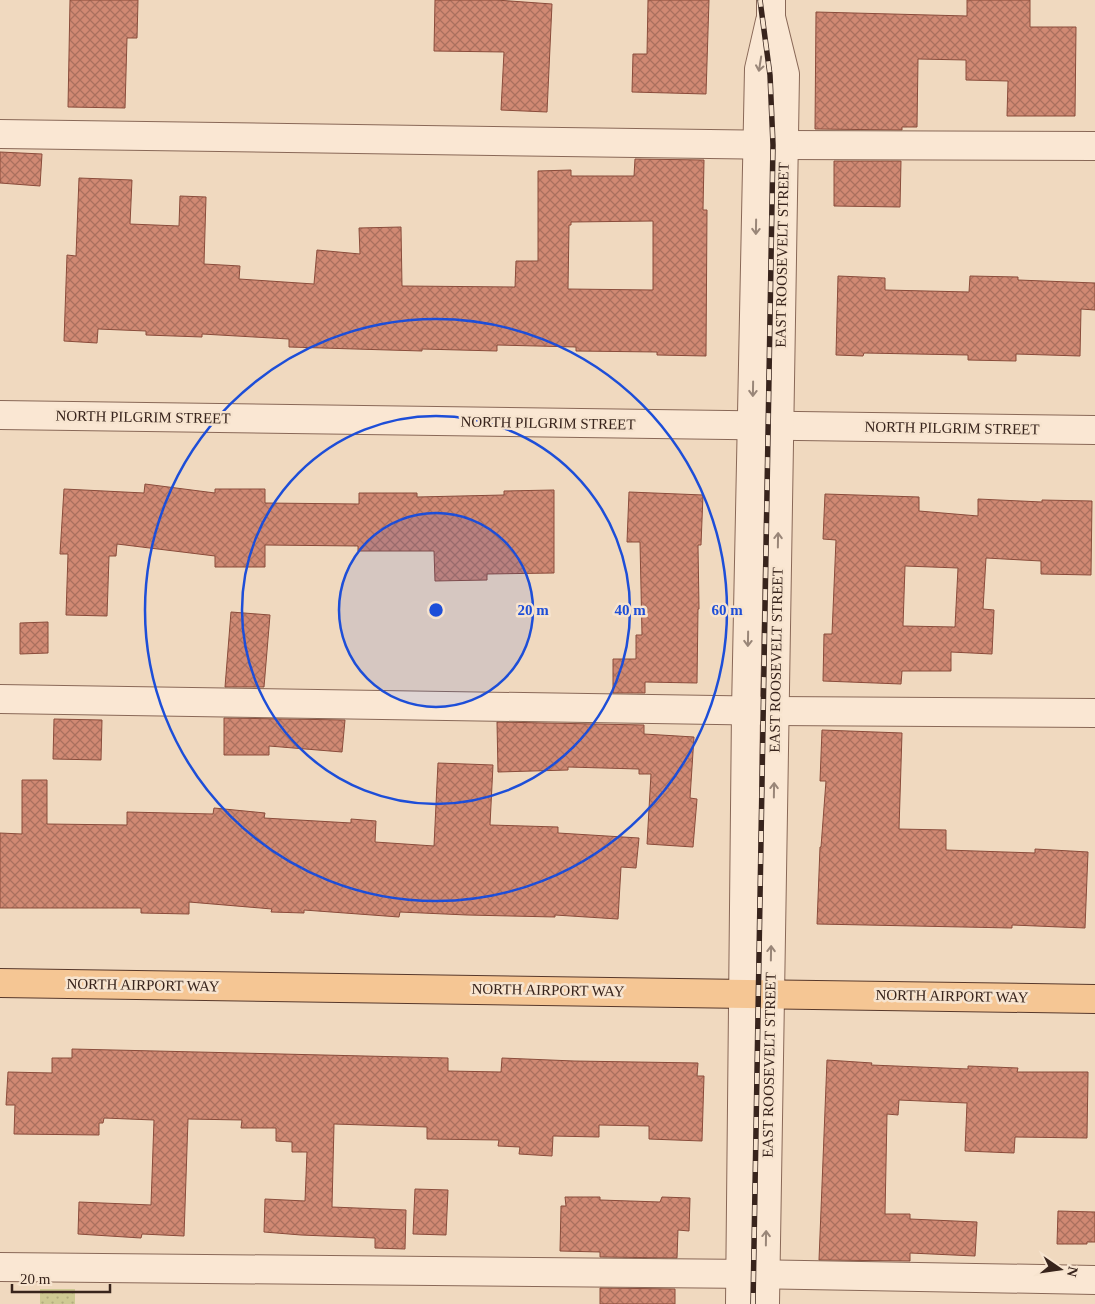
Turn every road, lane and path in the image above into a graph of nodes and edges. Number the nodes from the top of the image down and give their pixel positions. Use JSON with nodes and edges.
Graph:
{"nodes":[{"id":1,"x":771,"y":8,"type":"edge"},
{"id":2,"x":0,"y":134,"type":"edge"},
{"id":3,"x":771,"y":145,"type":"junction"},
{"id":4,"x":1095,"y":146,"type":"edge"},
{"id":5,"x":0,"y":415,"type":"edge"},
{"id":6,"x":752,"y":426,"type":"junction"},
{"id":7,"x":780,"y":426,"type":"junction"},
{"id":8,"x":1095,"y":430,"type":"edge"},
{"id":9,"x":0,"y":699,"type":"edge"},
{"id":10,"x":746,"y":710,"type":"junction"},
{"id":11,"x":775,"y":711,"type":"junction"},
{"id":12,"x":1095,"y":712,"type":"edge"},
{"id":13,"x":0,"y":982,"type":"edge"},
{"id":14,"x":743,"y":993,"type":"junction"},
{"id":15,"x":770,"y":994,"type":"junction"},
{"id":16,"x":1095,"y":999,"type":"edge"},
{"id":17,"x":0,"y":1267,"type":"edge"},
{"id":18,"x":753,"y":1274,"type":"junction"},
{"id":19,"x":1095,"y":1280,"type":"edge"},
{"id":20,"x":740,"y":1304,"type":"edge"},
{"id":21,"x":766,"y":1304,"type":"edge"}],
"edges":[{"from":1,"to":3,"type":"street","name":"EAST ROOSEVELT STREET"},
{"from":2,"to":3,"type":"street"},
{"from":3,"to":4,"type":"street"},
{"from":3,"to":6,"type":"street","name":"EAST ROOSEVELT STREET","one_way":true},
{"from":3,"to":7,"type":"street","name":"EAST ROOSEVELT STREET"},
{"from":5,"to":6,"type":"street","name":"NORTH PILGRIM STREET"},
{"from":6,"to":7,"type":"street","name":"NORTH PILGRIM STREET"},
{"from":6,"to":10,"type":"street","name":"EAST ROOSEVELT STREET","one_way":true},
{"from":7,"to":8,"type":"street","name":"NORTH PILGRIM STREET"},
{"from":11,"to":7,"type":"street","name":"EAST ROOSEVELT STREET","one_way":true},
{"from":9,"to":10,"type":"street"},
{"from":10,"to":11,"type":"street"},
{"from":10,"to":14,"type":"street","name":"EAST ROOSEVELT STREET"},
{"from":11,"to":12,"type":"street"},
{"from":15,"to":11,"type":"street","name":"EAST ROOSEVELT STREET","one_way":true},
{"from":13,"to":14,"type":"main road","name":"NORTH AIRPORT WAY"},
{"from":14,"to":15,"type":"main road","name":"NORTH AIRPORT WAY"},
{"from":14,"to":18,"type":"street","name":"EAST ROOSEVELT STREET"},
{"from":15,"to":16,"type":"main road","name":"NORTH AIRPORT WAY"},
{"from":18,"to":15,"type":"street","name":"EAST ROOSEVELT STREET","one_way":true},
{"from":17,"to":18,"type":"street"},
{"from":18,"to":19,"type":"street"},
{"from":18,"to":20,"type":"street","name":"EAST ROOSEVELT STREET"},
{"from":18,"to":21,"type":"street","name":"EAST ROOSEVELT STREET"}]}
